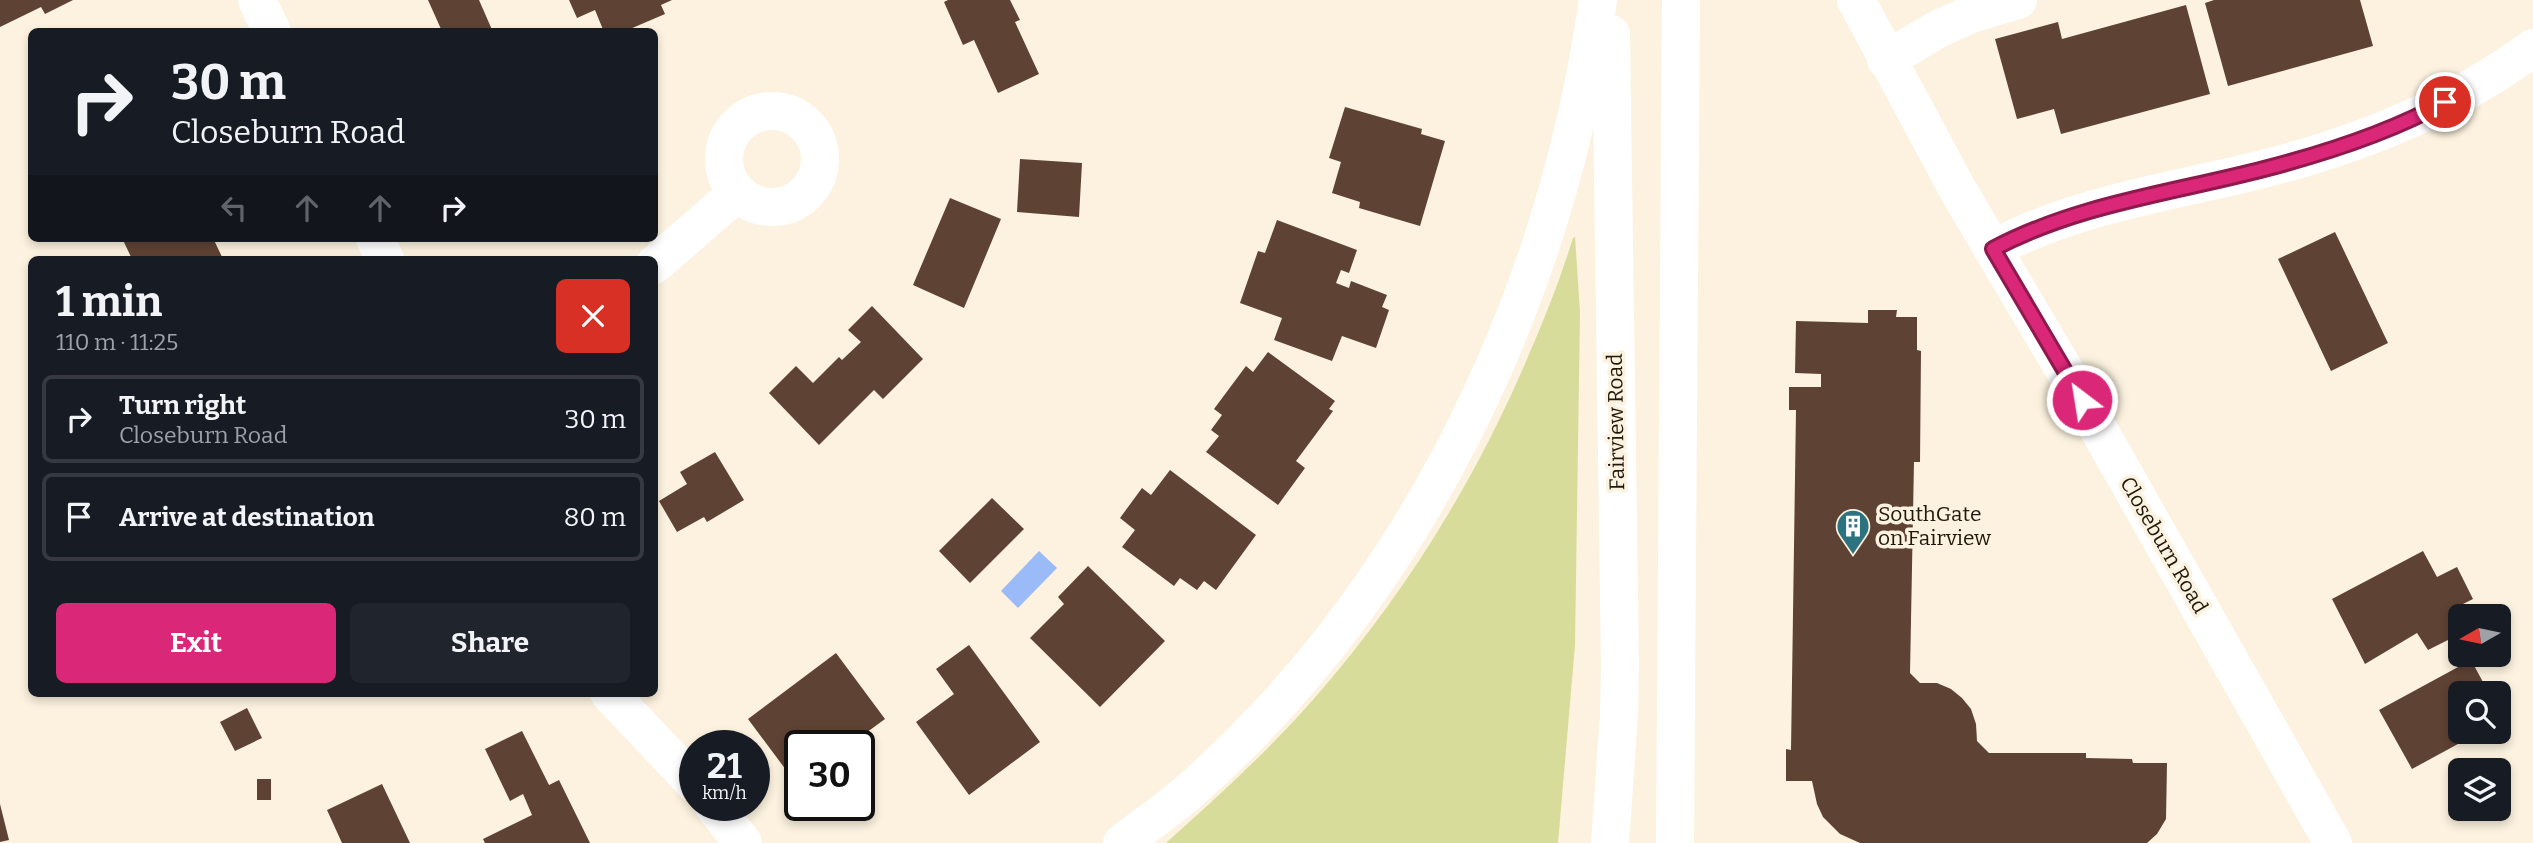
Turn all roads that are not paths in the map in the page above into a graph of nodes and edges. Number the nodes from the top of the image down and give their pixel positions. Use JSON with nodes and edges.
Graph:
{"nodes":[{"id":1,"x":257,"y":0,"type":"edge"},
{"id":2,"x":1598,"y":0,"type":"edge"},
{"id":3,"x":1611,"y":0,"type":"edge"},
{"id":4,"x":1681,"y":0,"type":"edge"},
{"id":5,"x":1856,"y":0,"type":"edge"},
{"id":6,"x":2018,"y":0,"type":"edge"},
{"id":7,"x":270,"y":28,"type":"edge"},
{"id":8,"x":2533,"y":48,"type":"edge"},
{"id":9,"x":1886,"y":60,"type":"junction"},
{"id":10,"x":737,"y":193,"type":"dead end"},
{"id":11,"x":1993,"y":249,"type":"junction"},
{"id":12,"x":658,"y":262,"type":"edge"},
{"id":13,"x":613,"y":697,"type":"edge"},
{"id":14,"x":679,"y":767,"type":"edge"},
{"id":15,"x":726,"y":821,"type":"edge"},
{"id":16,"x":743,"y":843,"type":"edge"},
{"id":17,"x":1122,"y":843,"type":"edge"},
{"id":18,"x":1610,"y":843,"type":"edge"},
{"id":19,"x":1675,"y":843,"type":"edge"},
{"id":20,"x":2333,"y":843,"type":"edge"}],
"edges":[{"from":1,"to":7,"type":"main road"},
{"from":2,"to":17,"type":"main road"},
{"from":3,"to":18,"type":"main road","name":"Fairview Road"},
{"from":4,"to":19,"type":"main road"},
{"from":5,"to":9,"type":"main road","name":"Closeburn Road"},
{"from":6,"to":9,"type":"main road"},
{"from":8,"to":11,"type":"main road"},
{"from":9,"to":11,"type":"main road","name":"Closeburn Road"},
{"from":10,"to":12,"type":"main road"},
{"from":11,"to":20,"type":"main road","name":"Closeburn Road"},
{"from":13,"to":14,"type":"main road"},
{"from":15,"to":16,"type":"main road"}]}
